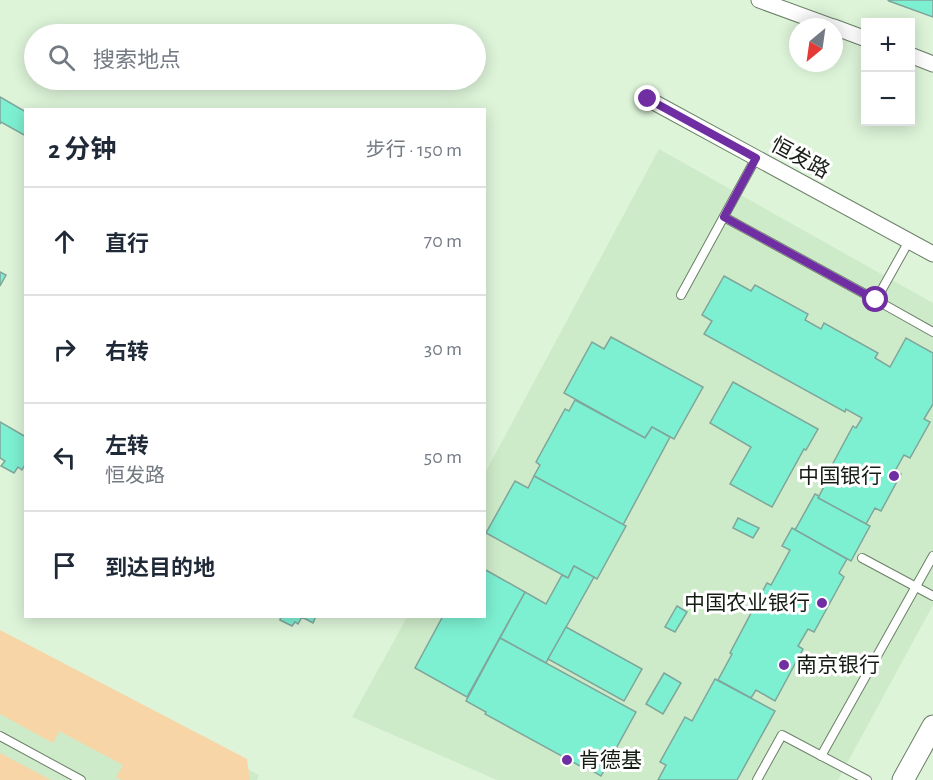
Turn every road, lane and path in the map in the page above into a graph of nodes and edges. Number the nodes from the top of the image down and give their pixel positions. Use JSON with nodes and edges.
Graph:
{"nodes":[{"id":1,"x":759,"y":0,"type":"edge"},
{"id":2,"x":808,"y":18,"type":"edge"},
{"id":3,"x":843,"y":31,"type":"edge"},
{"id":4,"x":861,"y":37,"type":"edge"},
{"id":5,"x":915,"y":57,"type":"edge"},
{"id":6,"x":933,"y":64,"type":"edge"},
{"id":7,"x":648,"y":99,"type":"dead end"},
{"id":8,"x":756,"y":158,"type":"junction"},
{"id":9,"x":724,"y":217,"type":"junction"},
{"id":10,"x":909,"y":241,"type":"junction"},
{"id":11,"x":933,"y":254,"type":"edge"},
{"id":12,"x":681,"y":295,"type":"dead end"},
{"id":13,"x":876,"y":300,"type":"junction"},
{"id":14,"x":933,"y":332,"type":"edge"},
{"id":15,"x":933,"y":556,"type":"edge"},
{"id":16,"x":862,"y":558,"type":"dead end"},
{"id":17,"x":916,"y":587,"type":"junction"},
{"id":18,"x":933,"y":596,"type":"edge"},
{"id":19,"x":933,"y":726,"type":"edge"},
{"id":20,"x":0,"y":736,"type":"edge"},
{"id":21,"x":821,"y":756,"type":"junction"},
{"id":22,"x":81,"y":780,"type":"edge"},
{"id":23,"x":757,"y":780,"type":"edge"},
{"id":24,"x":867,"y":780,"type":"edge"},
{"id":25,"x":903,"y":780,"type":"edge"}],
"edges":[{"from":1,"to":2,"type":"street"},
{"from":3,"to":4,"type":"street"},
{"from":5,"to":6,"type":"street"},
{"from":7,"to":8,"type":"street","name":"恒发路"},
{"from":8,"to":9,"type":"lane"},
{"from":8,"to":10,"type":"street","name":"恒发路"},
{"from":9,"to":12,"type":"lane"},
{"from":9,"to":13,"type":"lane"},
{"from":10,"to":11,"type":"street","name":"恒发路"},
{"from":10,"to":13,"type":"lane"},
{"from":13,"to":14,"type":"lane"},
{"from":15,"to":17,"type":"lane"},
{"from":16,"to":17,"type":"lane"},
{"from":17,"to":18,"type":"lane"},
{"from":17,"to":21,"type":"lane"},
{"from":19,"to":25,"type":"main road"},
{"from":20,"to":22,"type":"lane"},
{"from":21,"to":23,"type":"lane"},
{"from":21,"to":24,"type":"lane"}]}
